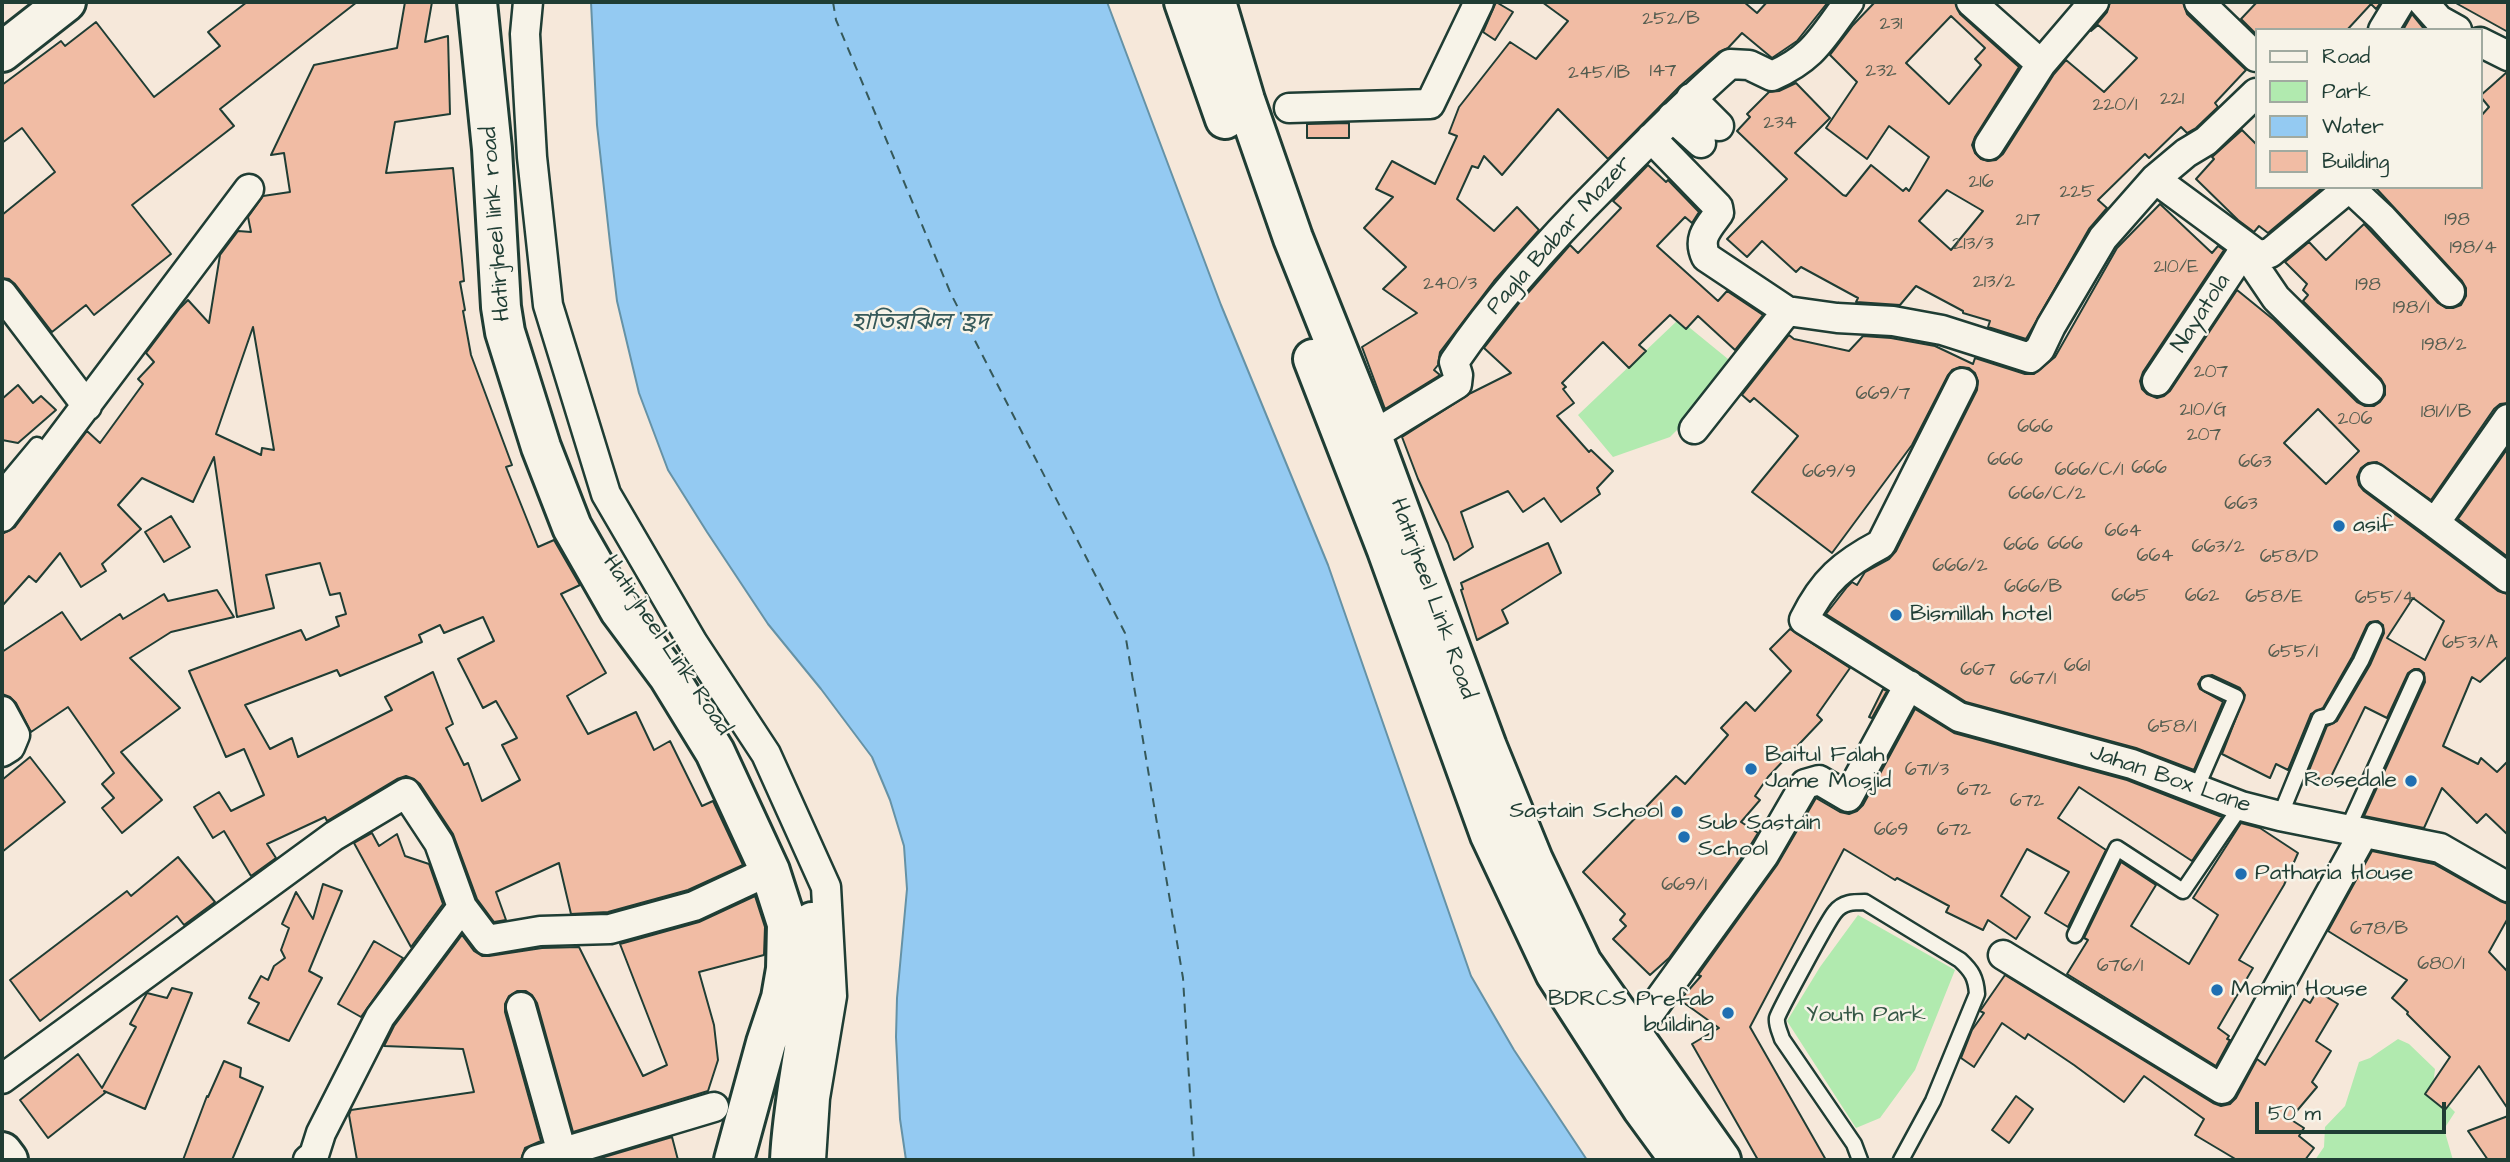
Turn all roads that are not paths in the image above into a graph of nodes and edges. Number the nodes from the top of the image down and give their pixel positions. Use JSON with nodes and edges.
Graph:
{"nodes":[{"id":1,"x":66,"y":2,"type":"edge"},
{"id":2,"x":477,"y":2,"type":"edge"},
{"id":3,"x":502,"y":2,"type":"edge"},
{"id":4,"x":528,"y":2,"type":"edge"},
{"id":5,"x":1184,"y":2,"type":"edge"},
{"id":6,"x":1216,"y":2,"type":"edge"},
{"id":7,"x":1226,"y":2,"type":"edge"},
{"id":8,"x":1479,"y":2,"type":"edge"},
{"id":9,"x":1849,"y":2,"type":"edge"},
{"id":10,"x":1971,"y":2,"type":"edge"},
{"id":11,"x":2094,"y":2,"type":"edge"},
{"id":12,"x":2199,"y":2,"type":"edge"},
{"id":13,"x":2400,"y":2,"type":"edge"},
{"id":14,"x":2424,"y":2,"type":"edge"},
{"id":15,"x":2384,"y":28,"type":"edge"},
{"id":16,"x":2454,"y":28,"type":"edge"},
{"id":17,"x":2482,"y":42,"type":"edge"},
{"id":18,"x":2,"y":52,"type":"edge"},
{"id":19,"x":2254,"y":55,"type":"edge"},
{"id":20,"x":2508,"y":56,"type":"edge"},
{"id":21,"x":2041,"y":64,"type":"junction"},
{"id":22,"x":2254,"y":95,"type":"edge"},
{"id":23,"x":1682,"y":107,"type":"junction"},
{"id":24,"x":1289,"y":108,"type":"dead end"},
{"id":25,"x":1710,"y":134,"type":"dead end"},
{"id":26,"x":1651,"y":138,"type":"junction"},
{"id":27,"x":1989,"y":145,"type":"dead end"},
{"id":28,"x":2155,"y":179,"type":"junction"},
{"id":29,"x":249,"y":189,"type":"dead end"},
{"id":30,"x":2250,"y":249,"type":"junction"},
{"id":31,"x":2450,"y":292,"type":"dead end"},
{"id":32,"x":2,"y":294,"type":"edge"},
{"id":33,"x":1787,"y":311,"type":"junction"},
{"id":34,"x":2158,"y":381,"type":"dead end"},
{"id":35,"x":1962,"y":383,"type":"dead end"},
{"id":36,"x":2369,"y":390,"type":"dead end"},
{"id":37,"x":88,"y":406,"type":"junction"},
{"id":38,"x":2508,"y":419,"type":"edge"},
{"id":39,"x":1694,"y":429,"type":"dead end"},
{"id":40,"x":1372,"y":436,"type":"junction"},
{"id":41,"x":37,"y":445,"type":"dead end"},
{"id":42,"x":2374,"y":478,"type":"dead end"},
{"id":43,"x":2,"y":487,"type":"edge"},
{"id":44,"x":2,"y":517,"type":"edge"},
{"id":45,"x":2435,"y":523,"type":"junction"},
{"id":46,"x":589,"y":558,"type":"joint"},
{"id":47,"x":2508,"y":578,"type":"edge"},
{"id":48,"x":2375,"y":630,"type":"dead end"},
{"id":49,"x":2416,"y":678,"type":"dead end"},
{"id":50,"x":2208,"y":684,"type":"dead end"},
{"id":51,"x":1909,"y":685,"type":"junction"},
{"id":52,"x":2,"y":711,"type":"edge"},
{"id":53,"x":2,"y":752,"type":"edge"},
{"id":54,"x":2196,"y":789,"type":"junction"},
{"id":55,"x":2241,"y":806,"type":"junction"},
{"id":56,"x":757,"y":813,"type":"junction"},
{"id":57,"x":2280,"y":816,"type":"junction"},
{"id":58,"x":2355,"y":831,"type":"junction"},
{"id":59,"x":756,"y":877,"type":"dead end"},
{"id":60,"x":2508,"y":887,"type":"edge"},
{"id":61,"x":462,"y":907,"type":"junction"},
{"id":62,"x":2075,"y":935,"type":"dead end"},
{"id":63,"x":2003,"y":955,"type":"dead end"},
{"id":64,"x":522,"y":1007,"type":"dead end"},
{"id":65,"x":1633,"y":1036,"type":"junction"},
{"id":66,"x":2,"y":1079,"type":"edge"},
{"id":67,"x":714,"y":1107,"type":"dead end"},
{"id":68,"x":2,"y":1152,"type":"edge"},
{"id":69,"x":550,"y":1157,"type":"edge"},
{"id":70,"x":313,"y":1159,"type":"edge"},
{"id":71,"x":8,"y":1160,"type":"edge"},
{"id":72,"x":734,"y":1160,"type":"edge"},
{"id":73,"x":790,"y":1160,"type":"edge"},
{"id":74,"x":811,"y":1160,"type":"edge"},
{"id":75,"x":1680,"y":1160,"type":"edge"},
{"id":76,"x":1695,"y":1160,"type":"edge"},
{"id":77,"x":1721,"y":1160,"type":"edge"},
{"id":78,"x":1860,"y":1160,"type":"edge"},
{"id":79,"x":1901,"y":1160,"type":"edge"}],
"edges":[{"from":1,"to":18,"type":"main road"},
{"from":2,"to":46,"type":"main road","name":"Hatirjheel link road"},
{"from":3,"to":56,"type":"main road","name":"Hatirjheel Link Road"},
{"from":4,"to":74,"type":"street"},
{"from":5,"to":75,"type":"main road"},
{"from":6,"to":40,"type":"main road","name":"Hatirjheel Link Road"},
{"from":7,"to":76,"type":"street"},
{"from":8,"to":24,"type":"street"},
{"from":9,"to":23,"type":"street","name":"Pagla Babar Mazer"},
{"from":10,"to":21,"type":"street"},
{"from":11,"to":21,"type":"street"},
{"from":12,"to":19,"type":"street"},
{"from":13,"to":15,"type":"street"},
{"from":14,"to":16,"type":"street"},
{"from":17,"to":20,"type":"street"},
{"from":21,"to":27,"type":"street"},
{"from":22,"to":28,"type":"street"},
{"from":23,"to":25,"type":"street"},
{"from":23,"to":26,"type":"street","name":"Pagla Babar Mazer"},
{"from":26,"to":33,"type":"street"},
{"from":26,"to":40,"type":"street","name":"Pagla Babar Mazer"},
{"from":28,"to":30,"type":"street"},
{"from":28,"to":33,"type":"street"},
{"from":29,"to":37,"type":"street"},
{"from":30,"to":31,"type":"street"},
{"from":30,"to":34,"type":"street","name":"Nayatola"},
{"from":30,"to":36,"type":"street"},
{"from":32,"to":37,"type":"street"},
{"from":33,"to":39,"type":"street"},
{"from":35,"to":51,"type":"street","name":"Jahan Box Lane"},
{"from":37,"to":44,"type":"street"},
{"from":38,"to":45,"type":"street"},
{"from":40,"to":65,"type":"main road","name":"Hatirjheel Link Road"},
{"from":41,"to":43,"type":"lane"},
{"from":42,"to":45,"type":"street"},
{"from":45,"to":47,"type":"street"},
{"from":46,"to":56,"type":"main road","name":"Hatirjheel Link Road"},
{"from":48,"to":57,"type":"lane"},
{"from":49,"to":58,"type":"lane"},
{"from":50,"to":54,"type":"lane"},
{"from":51,"to":54,"type":"street","name":"Jahan Box Lane"},
{"from":51,"to":65,"type":"street"},
{"from":52,"to":53,"type":"street"},
{"from":54,"to":55,"type":"street","name":"Jahan Box Lane"},
{"from":55,"to":57,"type":"street","name":"Jahan Box Lane"},
{"from":55,"to":62,"type":"lane"},
{"from":56,"to":72,"type":"main road","name":"Hatirjheel Link Road"},
{"from":56,"to":73,"type":"main road","name":"Hatirjheel Link Road"},
{"from":57,"to":58,"type":"street","name":"Jahan Box Lane"},
{"from":58,"to":60,"type":"street","name":"Jahan Box Lane"},
{"from":58,"to":63,"type":"street"},
{"from":59,"to":61,"type":"street"},
{"from":61,"to":66,"type":"street"},
{"from":61,"to":70,"type":"street"},
{"from":64,"to":69,"type":"street"},
{"from":65,"to":77,"type":"main road","name":"Hatirjheel Link Road"},
{"from":67,"to":69,"type":"street"},
{"from":68,"to":71,"type":"main road"},
{"from":78,"to":79,"type":"lane"}]}
